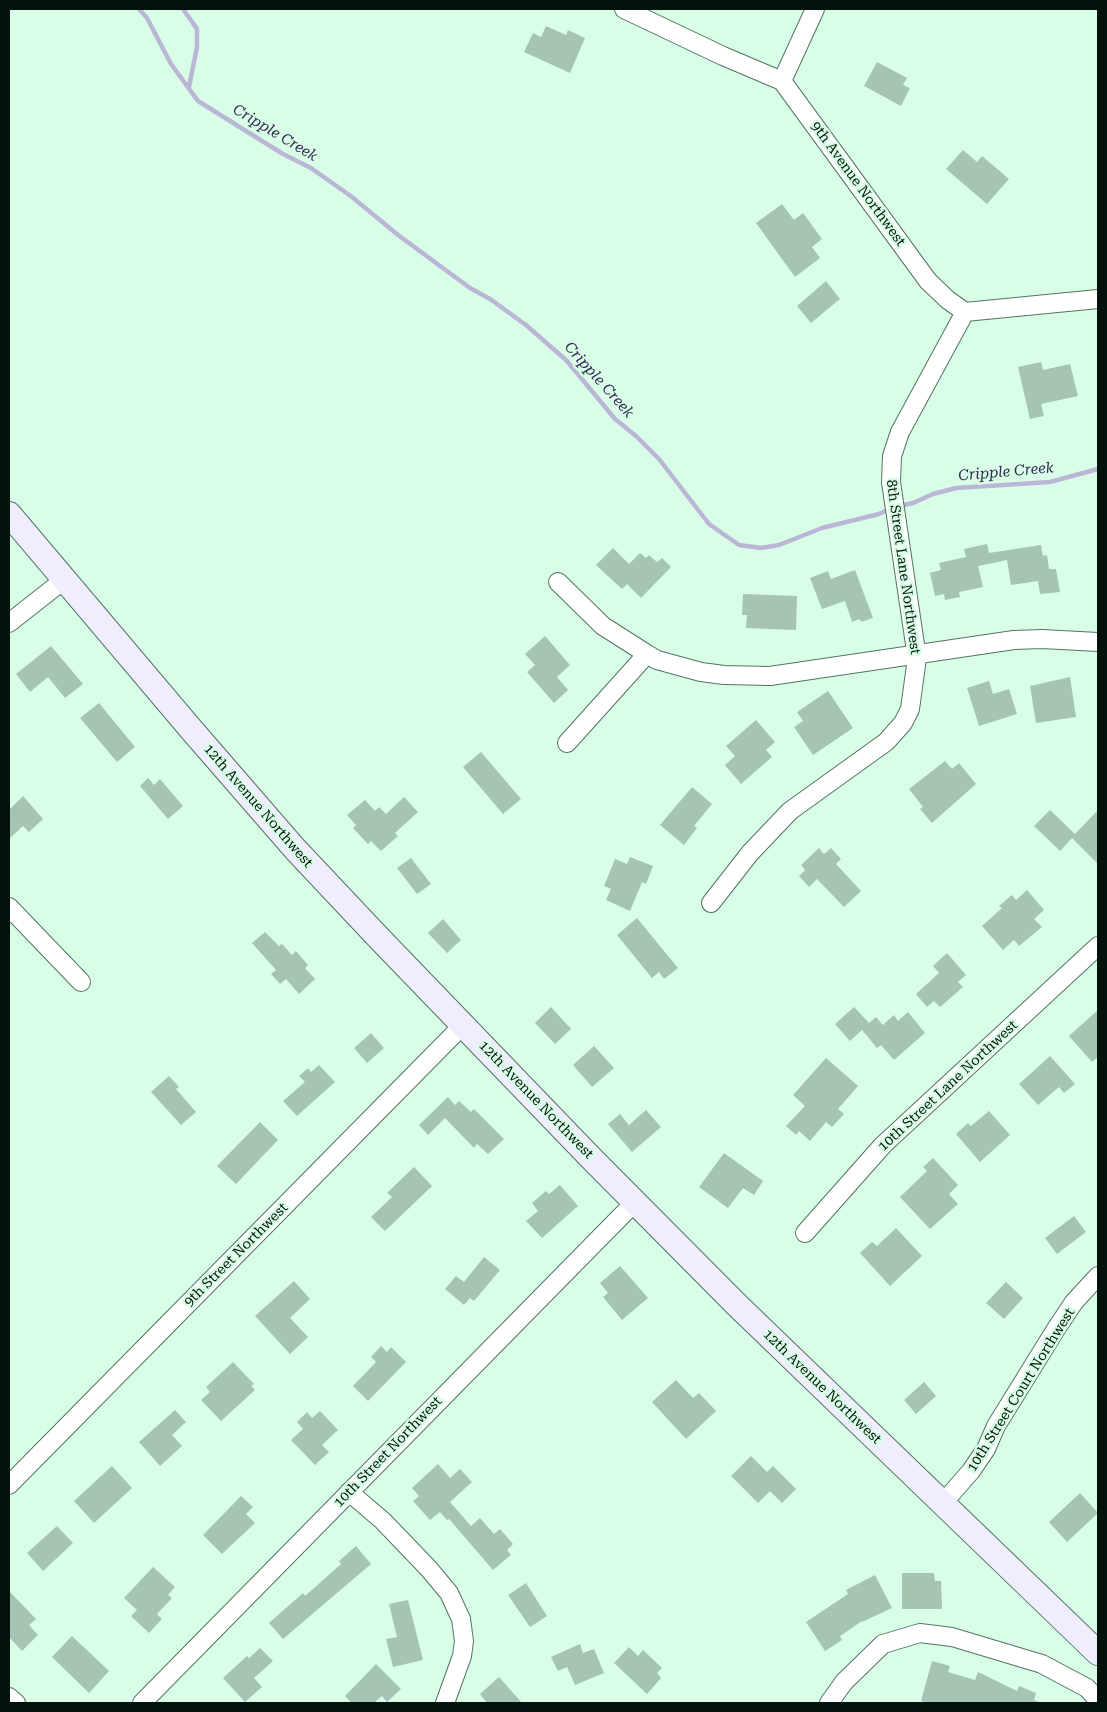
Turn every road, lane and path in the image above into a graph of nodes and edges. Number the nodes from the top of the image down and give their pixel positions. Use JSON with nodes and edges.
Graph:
{"nodes":[{"id":1,"x":624,"y":9,"type":"edge"},
{"id":2,"x":815,"y":9,"type":"edge"},
{"id":3,"x":782,"y":81,"type":"junction"},
{"id":4,"x":1098,"y":299,"type":"edge"},
{"id":5,"x":965,"y":312,"type":"junction"},
{"id":6,"x":9,"y":514,"type":"edge"},
{"id":7,"x":65,"y":579,"type":"junction"},
{"id":8,"x":558,"y":582,"type":"dead end"},
{"id":9,"x":9,"y":622,"type":"edge"},
{"id":10,"x":1098,"y":642,"type":"edge"},
{"id":11,"x":647,"y":654,"type":"junction"},
{"id":12,"x":916,"y":654,"type":"junction"},
{"id":13,"x":567,"y":743,"type":"dead end"},
{"id":14,"x":711,"y":904,"type":"dead end"},
{"id":15,"x":9,"y":907,"type":"edge"},
{"id":16,"x":1098,"y":946,"type":"edge"},
{"id":17,"x":80,"y":982,"type":"dead end"},
{"id":18,"x":463,"y":1025,"type":"junction"},
{"id":19,"x":635,"y":1202,"type":"junction"},
{"id":20,"x":805,"y":1233,"type":"dead end"},
{"id":21,"x":1098,"y":1276,"type":"edge"},
{"id":22,"x":9,"y":1484,"type":"edge"},
{"id":23,"x":349,"y":1492,"type":"junction"},
{"id":24,"x":943,"y":1503,"type":"junction"},
{"id":25,"x":1098,"y":1653,"type":"edge"},
{"id":26,"x":9,"y":1697,"type":"edge"},
{"id":27,"x":1098,"y":1700,"type":"edge"},
{"id":28,"x":16,"y":1703,"type":"edge"},
{"id":29,"x":142,"y":1703,"type":"edge"},
{"id":30,"x":445,"y":1703,"type":"edge"},
{"id":31,"x":829,"y":1703,"type":"edge"}],
"edges":[{"from":1,"to":3,"type":"street"},
{"from":2,"to":3,"type":"street"},
{"from":3,"to":5,"type":"street","name":"9th Avenue Northwest"},
{"from":4,"to":5,"type":"street"},
{"from":5,"to":12,"type":"street","name":"8th Street Lane Northwest"},
{"from":6,"to":7,"type":"main road","name":"12th Avenue Northwest"},
{"from":7,"to":9,"type":"street"},
{"from":7,"to":18,"type":"main road","name":"12th Avenue Northwest"},
{"from":8,"to":11,"type":"street"},
{"from":10,"to":12,"type":"street"},
{"from":11,"to":12,"type":"street"},
{"from":11,"to":13,"type":"street"},
{"from":12,"to":14,"type":"street","name":"8th Street Lane Northwest"},
{"from":15,"to":17,"type":"street"},
{"from":16,"to":20,"type":"street","name":"10th Street Lane Northwest"},
{"from":18,"to":19,"type":"main road","name":"12th Avenue Northwest"},
{"from":18,"to":22,"type":"street","name":"9th Street Northwest"},
{"from":19,"to":23,"type":"street","name":"10th Street Northwest"},
{"from":19,"to":24,"type":"main road","name":"12th Avenue Northwest"},
{"from":21,"to":24,"type":"street","name":"10th Street Court Northwest"},
{"from":23,"to":29,"type":"street","name":"10th Street Northwest"},
{"from":23,"to":30,"type":"street"},
{"from":24,"to":25,"type":"main road","name":"12th Avenue Northwest"},
{"from":26,"to":28,"type":"street"},
{"from":27,"to":31,"type":"street"}]}
